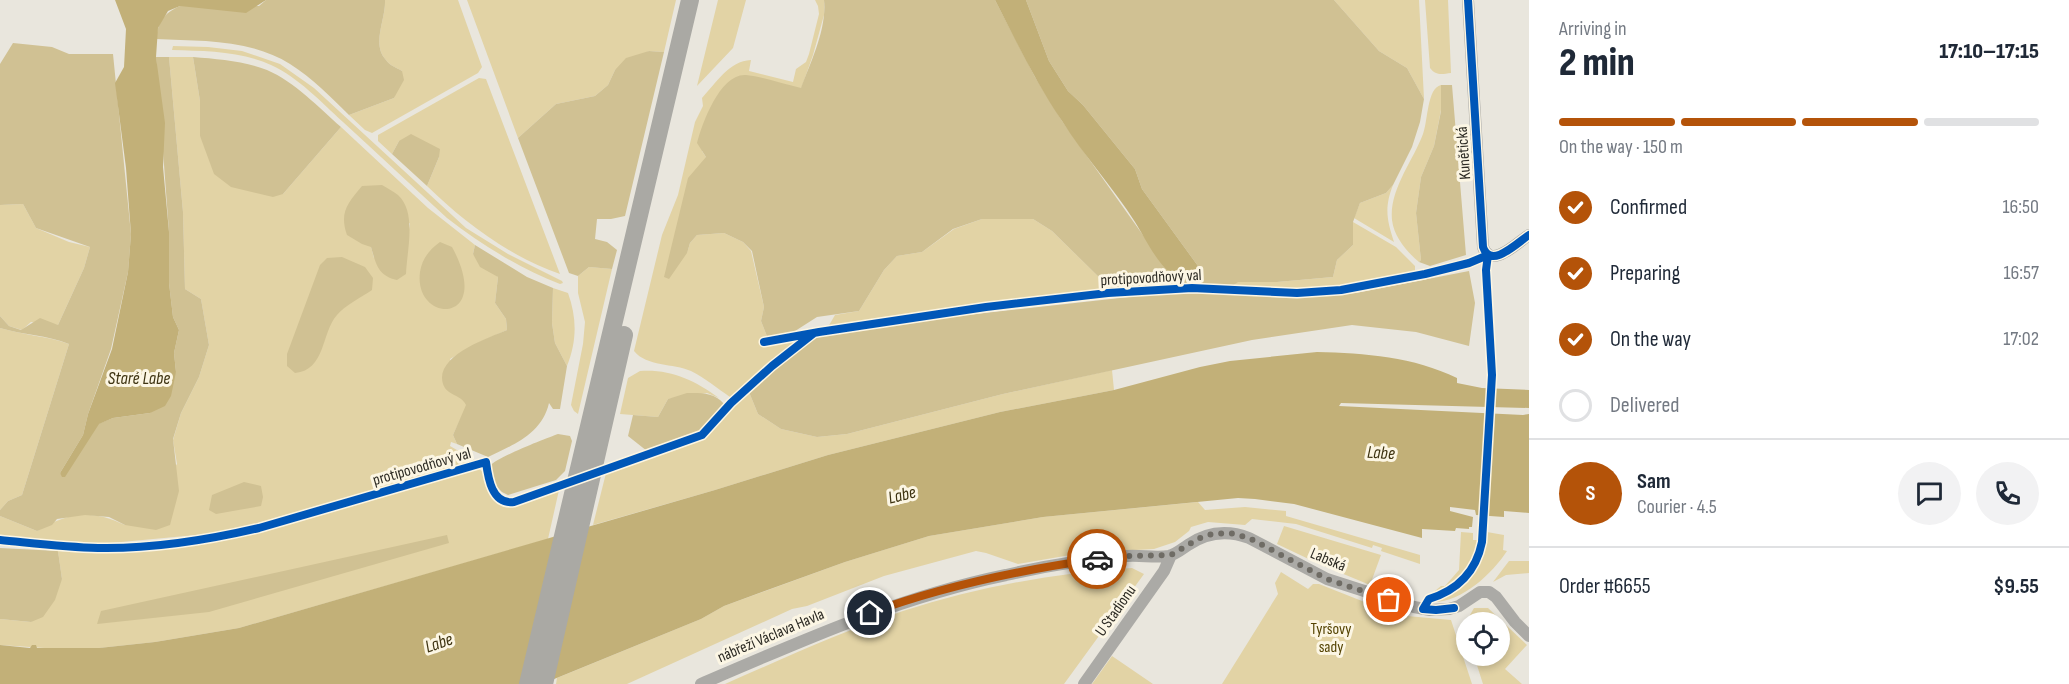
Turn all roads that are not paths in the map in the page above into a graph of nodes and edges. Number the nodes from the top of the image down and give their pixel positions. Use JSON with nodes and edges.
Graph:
{"nodes":[{"id":1,"x":690,"y":0,"type":"edge"},
{"id":2,"x":703,"y":0,"type":"edge"},
{"id":3,"x":1468,"y":0,"type":"edge"},
{"id":4,"x":1529,"y":235,"type":"edge"},
{"id":5,"x":1171,"y":555,"type":"junction"},
{"id":6,"x":1529,"y":636,"type":"edge"},
{"id":7,"x":528,"y":684,"type":"edge"},
{"id":8,"x":544,"y":684,"type":"edge"},
{"id":9,"x":701,"y":684,"type":"edge"},
{"id":10,"x":1084,"y":684,"type":"edge"}],
"edges":[{"from":1,"to":7,"type":"main road"},
{"from":2,"to":8,"type":"main road"},
{"from":3,"to":4,"type":"street","name":"Kunětická"},
{"from":5,"to":6,"type":"street","name":"Labská"},
{"from":5,"to":9,"type":"street","name":"nábřeží Václava Havla"},
{"from":5,"to":10,"type":"street","name":"U Stadionu"}]}
